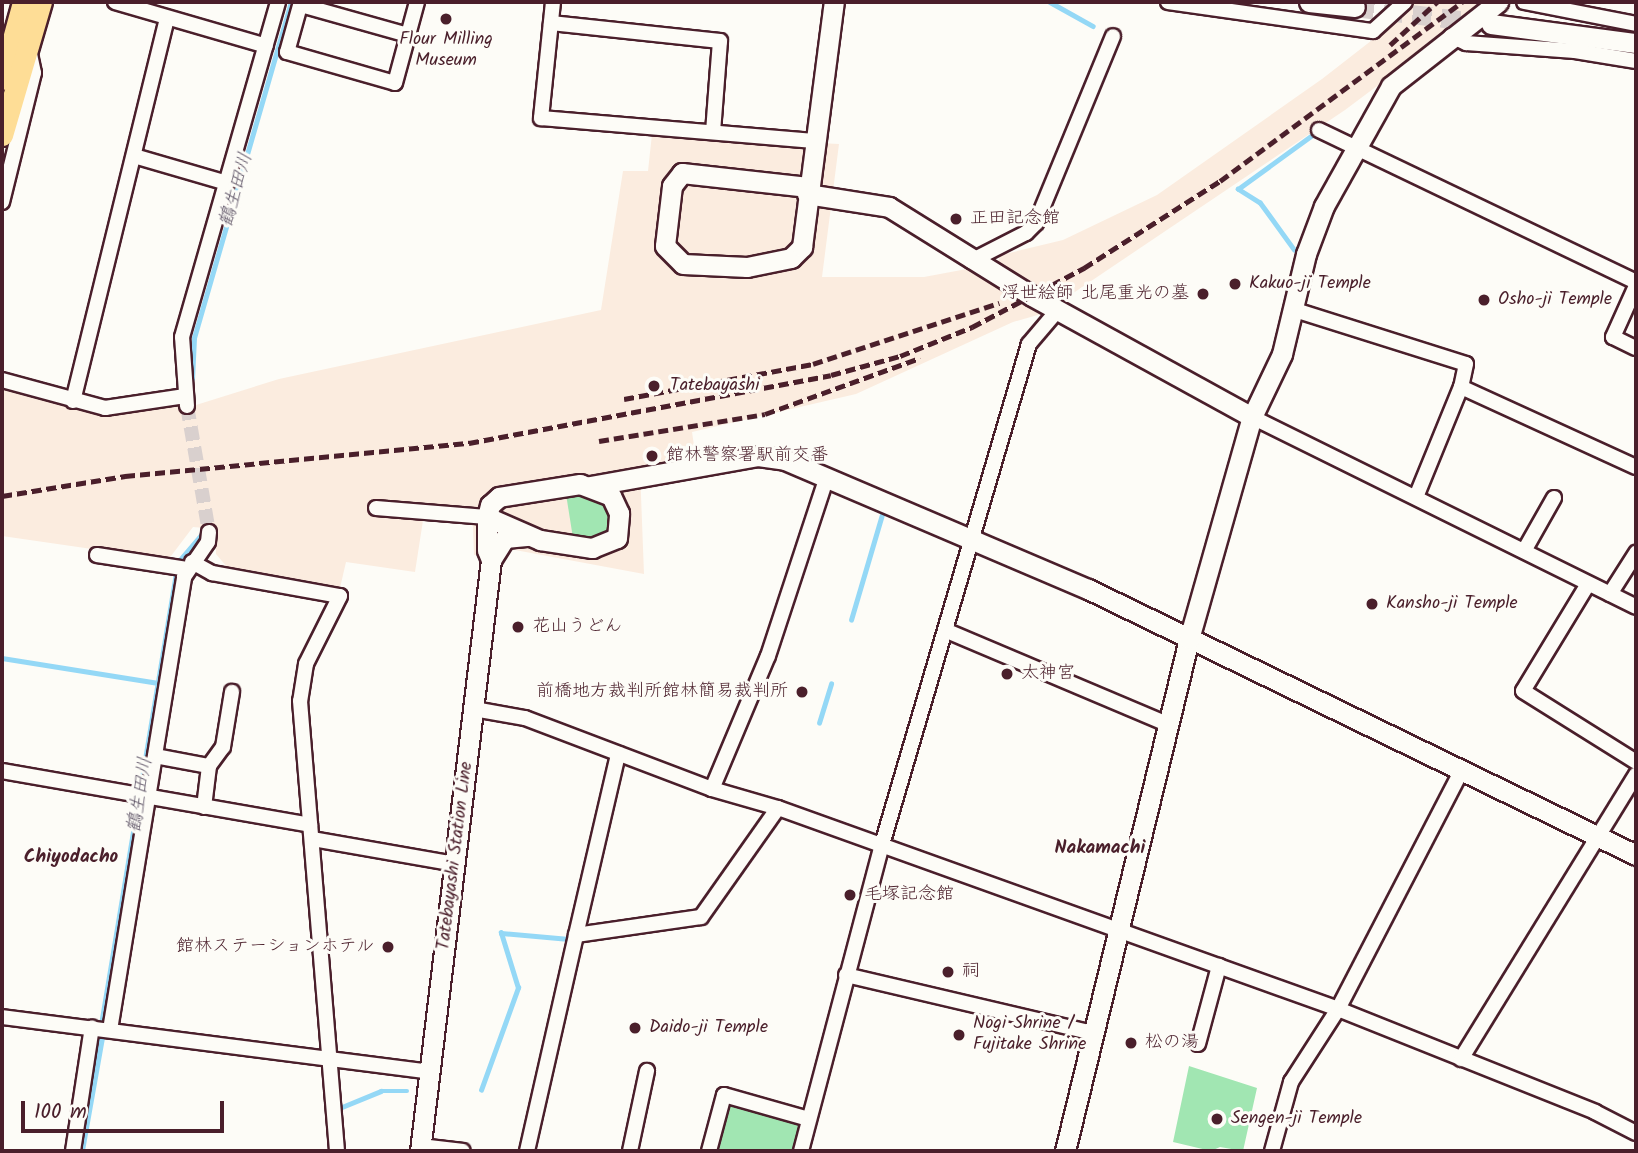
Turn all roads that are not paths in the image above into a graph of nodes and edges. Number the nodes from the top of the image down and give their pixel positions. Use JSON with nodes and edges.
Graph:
{"nodes":[{"id":1,"x":23,"y":2,"type":"edge"},
{"id":2,"x":40,"y":2,"type":"edge"},
{"id":3,"x":115,"y":2,"type":"edge"},
{"id":4,"x":278,"y":2,"type":"edge"},
{"id":5,"x":417,"y":2,"type":"edge"},
{"id":6,"x":553,"y":2,"type":"edge"},
{"id":7,"x":834,"y":2,"type":"edge"},
{"id":8,"x":1168,"y":2,"type":"edge"},
{"id":9,"x":1309,"y":2,"type":"edge"},
{"id":10,"x":1405,"y":2,"type":"edge"},
{"id":11,"x":1498,"y":2,"type":"edge"},
{"id":12,"x":1524,"y":2,"type":"edge"},
{"id":13,"x":301,"y":3,"type":"edge"},
{"id":14,"x":1355,"y":8,"type":"dead end"},
{"id":15,"x":167,"y":18,"type":"junction"},
{"id":16,"x":551,"y":23,"type":"junction"},
{"id":17,"x":1491,"y":24,"type":"tunnel mouth"},
{"id":18,"x":1636,"y":24,"type":"edge"},
{"id":19,"x":408,"y":35,"type":"junction"},
{"id":20,"x":1113,"y":36,"type":"dead end"},
{"id":21,"x":1451,"y":36,"type":"junction"},
{"id":22,"x":1636,"y":43,"type":"edge"},
{"id":23,"x":14,"y":45,"type":"edge"},
{"id":24,"x":266,"y":46,"type":"junction"},
{"id":25,"x":1636,"y":61,"type":"edge"},
{"id":26,"x":2,"y":79,"type":"edge"},
{"id":27,"x":1320,"y":130,"type":"dead end"},
{"id":28,"x":713,"y":132,"type":"junction"},
{"id":29,"x":2,"y":135,"type":"edge"},
{"id":30,"x":814,"y":141,"type":"junction"},
{"id":31,"x":1356,"y":146,"type":"junction"},
{"id":32,"x":134,"y":156,"type":"junction"},
{"id":33,"x":227,"y":183,"type":"junction"},
{"id":34,"x":807,"y":190,"type":"junction"},
{"id":35,"x":2,"y":202,"type":"edge"},
{"id":36,"x":971,"y":261,"type":"junction"},
{"id":37,"x":1636,"y":284,"type":"edge"},
{"id":38,"x":1295,"y":310,"type":"junction"},
{"id":39,"x":1057,"y":311,"type":"junction"},
{"id":40,"x":1636,"y":348,"type":"edge"},
{"id":41,"x":2,"y":380,"type":"edge"},
{"id":42,"x":1461,"y":387,"type":"junction"},
{"id":43,"x":73,"y":401,"type":"junction"},
{"id":44,"x":1252,"y":417,"type":"junction"},
{"id":45,"x":1636,"y":467,"type":"edge"},
{"id":46,"x":651,"y":474,"type":"junction"},
{"id":47,"x":827,"y":477,"type":"junction"},
{"id":48,"x":590,"y":486,"type":"junction"},
{"id":49,"x":1416,"y":497,"type":"junction"},
{"id":50,"x":1554,"y":498,"type":"dead end"},
{"id":51,"x":616,"y":503,"type":"junction"},
{"id":52,"x":376,"y":508,"type":"dead end"},
{"id":53,"x":487,"y":517,"type":"junction"},
{"id":54,"x":209,"y":532,"type":"tunnel mouth"},
{"id":55,"x":528,"y":536,"type":"junction"},
{"id":56,"x":971,"y":538,"type":"junction"},
{"id":57,"x":1524,"y":551,"type":"junction"},
{"id":58,"x":1636,"y":553,"type":"edge"},
{"id":59,"x":97,"y":555,"type":"dead end"},
{"id":60,"x":491,"y":560,"type":"junction"},
{"id":61,"x":184,"y":567,"type":"junction"},
{"id":62,"x":1588,"y":584,"type":"junction"},
{"id":63,"x":1610,"y":594,"type":"junction"},
{"id":64,"x":1636,"y":607,"type":"edge"},
{"id":65,"x":947,"y":631,"type":"junction"},
{"id":66,"x":1189,"y":639,"type":"junction"},
{"id":67,"x":232,"y":692,"type":"dead end"},
{"id":68,"x":474,"y":709,"type":"junction"},
{"id":69,"x":1167,"y":724,"type":"junction"},
{"id":70,"x":618,"y":754,"type":"junction"},
{"id":71,"x":155,"y":756,"type":"junction"},
{"id":72,"x":1636,"y":762,"type":"edge"},
{"id":73,"x":209,"y":766,"type":"junction"},
{"id":74,"x":1462,"y":770,"type":"junction"},
{"id":75,"x":2,"y":771,"type":"edge"},
{"id":76,"x":1636,"y":775,"type":"edge"},
{"id":77,"x":712,"y":789,"type":"junction"},
{"id":78,"x":144,"y":794,"type":"junction"},
{"id":79,"x":204,"y":807,"type":"junction"},
{"id":80,"x":778,"y":808,"type":"junction"},
{"id":81,"x":312,"y":832,"type":"junction"},
{"id":82,"x":1599,"y":836,"type":"junction"},
{"id":83,"x":880,"y":848,"type":"junction"},
{"id":84,"x":1636,"y":855,"type":"edge"},
{"id":85,"x":455,"y":864,"type":"junction"},
{"id":86,"x":1119,"y":930,"type":"junction"},
{"id":87,"x":576,"y":935,"type":"junction"},
{"id":88,"x":1219,"y":966,"type":"junction"},
{"id":89,"x":846,"y":975,"type":"junction"},
{"id":90,"x":1338,"y":1009,"type":"junction"},
{"id":91,"x":2,"y":1017,"type":"edge"},
{"id":92,"x":101,"y":1029,"type":"junction"},
{"id":93,"x":1094,"y":1033,"type":"junction"},
{"id":94,"x":1198,"y":1045,"type":"dead end"},
{"id":95,"x":331,"y":1059,"type":"junction"},
{"id":96,"x":1461,"y":1059,"type":"junction"},
{"id":97,"x":648,"y":1071,"type":"dead end"},
{"id":98,"x":429,"y":1072,"type":"junction"},
{"id":99,"x":810,"y":1119,"type":"junction"},
{"id":100,"x":1636,"y":1133,"type":"edge"},
{"id":101,"x":421,"y":1149,"type":"edge"},
{"id":102,"x":73,"y":1151,"type":"edge"},
{"id":103,"x":337,"y":1151,"type":"edge"},
{"id":104,"x":463,"y":1151,"type":"edge"},
{"id":105,"x":527,"y":1151,"type":"edge"},
{"id":106,"x":629,"y":1151,"type":"edge"},
{"id":107,"x":709,"y":1151,"type":"edge"},
{"id":108,"x":801,"y":1151,"type":"edge"},
{"id":109,"x":1065,"y":1151,"type":"edge"},
{"id":110,"x":1272,"y":1151,"type":"edge"}],
"edges":[{"from":1,"to":23,"type":"main road"},
{"from":2,"to":23,"type":"main road"},
{"from":3,"to":15,"type":"street"},
{"from":4,"to":24,"type":"street"},
{"from":5,"to":19,"type":"street"},
{"from":6,"to":16,"type":"street"},
{"from":7,"to":30,"type":"street"},
{"from":8,"to":10,"type":"street"},
{"from":9,"to":14,"type":"street"},
{"from":11,"to":21,"type":"street"},
{"from":12,"to":18,"type":"street"},
{"from":13,"to":19,"type":"street"},
{"from":13,"to":19,"type":"street"},
{"from":15,"to":24,"type":"street"},
{"from":15,"to":32,"type":"street"},
{"from":16,"to":28,"type":"street"},
{"from":16,"to":28,"type":"street"},
{"from":17,"to":22,"type":"street"},
{"from":20,"to":36,"type":"street"},
{"from":21,"to":25,"type":"street"},
{"from":21,"to":31,"type":"street"},
{"from":23,"to":26,"type":"main road"},
{"from":23,"to":29,"type":"main road"},
{"from":23,"to":35,"type":"street"},
{"from":24,"to":33,"type":"street"},
{"from":27,"to":31,"type":"street"},
{"from":28,"to":30,"type":"street"},
{"from":30,"to":34,"type":"street"},
{"from":31,"to":37,"type":"street"},
{"from":31,"to":38,"type":"street"},
{"from":32,"to":33,"type":"street"},
{"from":32,"to":43,"type":"street"},
{"from":33,"to":43,"type":"street"},
{"from":34,"to":34,"type":"street"},
{"from":34,"to":36,"type":"street"},
{"from":36,"to":39,"type":"street"},
{"from":37,"to":40,"type":"street"},
{"from":38,"to":42,"type":"street"},
{"from":38,"to":44,"type":"street"},
{"from":39,"to":44,"type":"street"},
{"from":39,"to":56,"type":"street"},
{"from":41,"to":43,"type":"street"},
{"from":42,"to":45,"type":"street"},
{"from":42,"to":49,"type":"street"},
{"from":44,"to":49,"type":"street"},
{"from":44,"to":66,"type":"street"},
{"from":46,"to":47,"type":"street"},
{"from":46,"to":48,"type":"street"},
{"from":46,"to":51,"type":"street"},
{"from":47,"to":56,"type":"street"},
{"from":47,"to":77,"type":"street"},
{"from":48,"to":51,"type":"street"},
{"from":48,"to":53,"type":"street"},
{"from":49,"to":57,"type":"street"},
{"from":50,"to":57,"type":"street"},
{"from":51,"to":55,"type":"street"},
{"from":52,"to":53,"type":"street"},
{"from":53,"to":55,"type":"street"},
{"from":53,"to":60,"type":"street","name":"Tatebayashi Station Line"},
{"from":54,"to":61,"type":"street"},
{"from":55,"to":60,"type":"street"},
{"from":56,"to":65,"type":"street"},
{"from":56,"to":66,"type":"street"},
{"from":57,"to":62,"type":"street"},
{"from":58,"to":63,"type":"street"},
{"from":59,"to":61,"type":"street"},
{"from":60,"to":68,"type":"street","name":"Tatebayashi Station Line"},
{"from":61,"to":71,"type":"street"},
{"from":61,"to":81,"type":"street"},
{"from":62,"to":63,"type":"street"},
{"from":62,"to":72,"type":"street"},
{"from":63,"to":64,"type":"street"},
{"from":65,"to":69,"type":"street"},
{"from":65,"to":83,"type":"street"},
{"from":66,"to":69,"type":"street"},
{"from":66,"to":74,"type":"street"},
{"from":67,"to":73,"type":"street"},
{"from":68,"to":70,"type":"street"},
{"from":68,"to":85,"type":"street","name":"Tatebayashi Station Line"},
{"from":69,"to":86,"type":"street"},
{"from":70,"to":77,"type":"street"},
{"from":70,"to":87,"type":"street"},
{"from":71,"to":73,"type":"street"},
{"from":71,"to":78,"type":"street"},
{"from":73,"to":79,"type":"street"},
{"from":74,"to":82,"type":"street"},
{"from":74,"to":90,"type":"street"},
{"from":75,"to":78,"type":"street"},
{"from":76,"to":82,"type":"street"},
{"from":77,"to":80,"type":"street"},
{"from":78,"to":79,"type":"street"},
{"from":78,"to":92,"type":"street"},
{"from":79,"to":81,"type":"street"},
{"from":80,"to":83,"type":"street"},
{"from":80,"to":87,"type":"street"},
{"from":81,"to":85,"type":"street"},
{"from":81,"to":95,"type":"street"},
{"from":82,"to":84,"type":"street"},
{"from":82,"to":96,"type":"street"},
{"from":83,"to":86,"type":"street"},
{"from":83,"to":89,"type":"street"},
{"from":85,"to":98,"type":"street","name":"Tatebayashi Station Line"},
{"from":86,"to":88,"type":"street"},
{"from":86,"to":93,"type":"street"},
{"from":87,"to":105,"type":"street"},
{"from":88,"to":90,"type":"street"},
{"from":88,"to":94,"type":"street"},
{"from":89,"to":93,"type":"street"},
{"from":89,"to":99,"type":"street"},
{"from":90,"to":96,"type":"street"},
{"from":90,"to":110,"type":"street"},
{"from":91,"to":92,"type":"street"},
{"from":92,"to":95,"type":"street"},
{"from":92,"to":102,"type":"street"},
{"from":93,"to":109,"type":"street"},
{"from":95,"to":98,"type":"street"},
{"from":95,"to":103,"type":"street"},
{"from":96,"to":100,"type":"street"},
{"from":97,"to":106,"type":"street"},
{"from":98,"to":101,"type":"street","name":"Tatebayashi Station Line"},
{"from":99,"to":107,"type":"street"},
{"from":99,"to":108,"type":"street"},
{"from":101,"to":104,"type":"street"}]}
